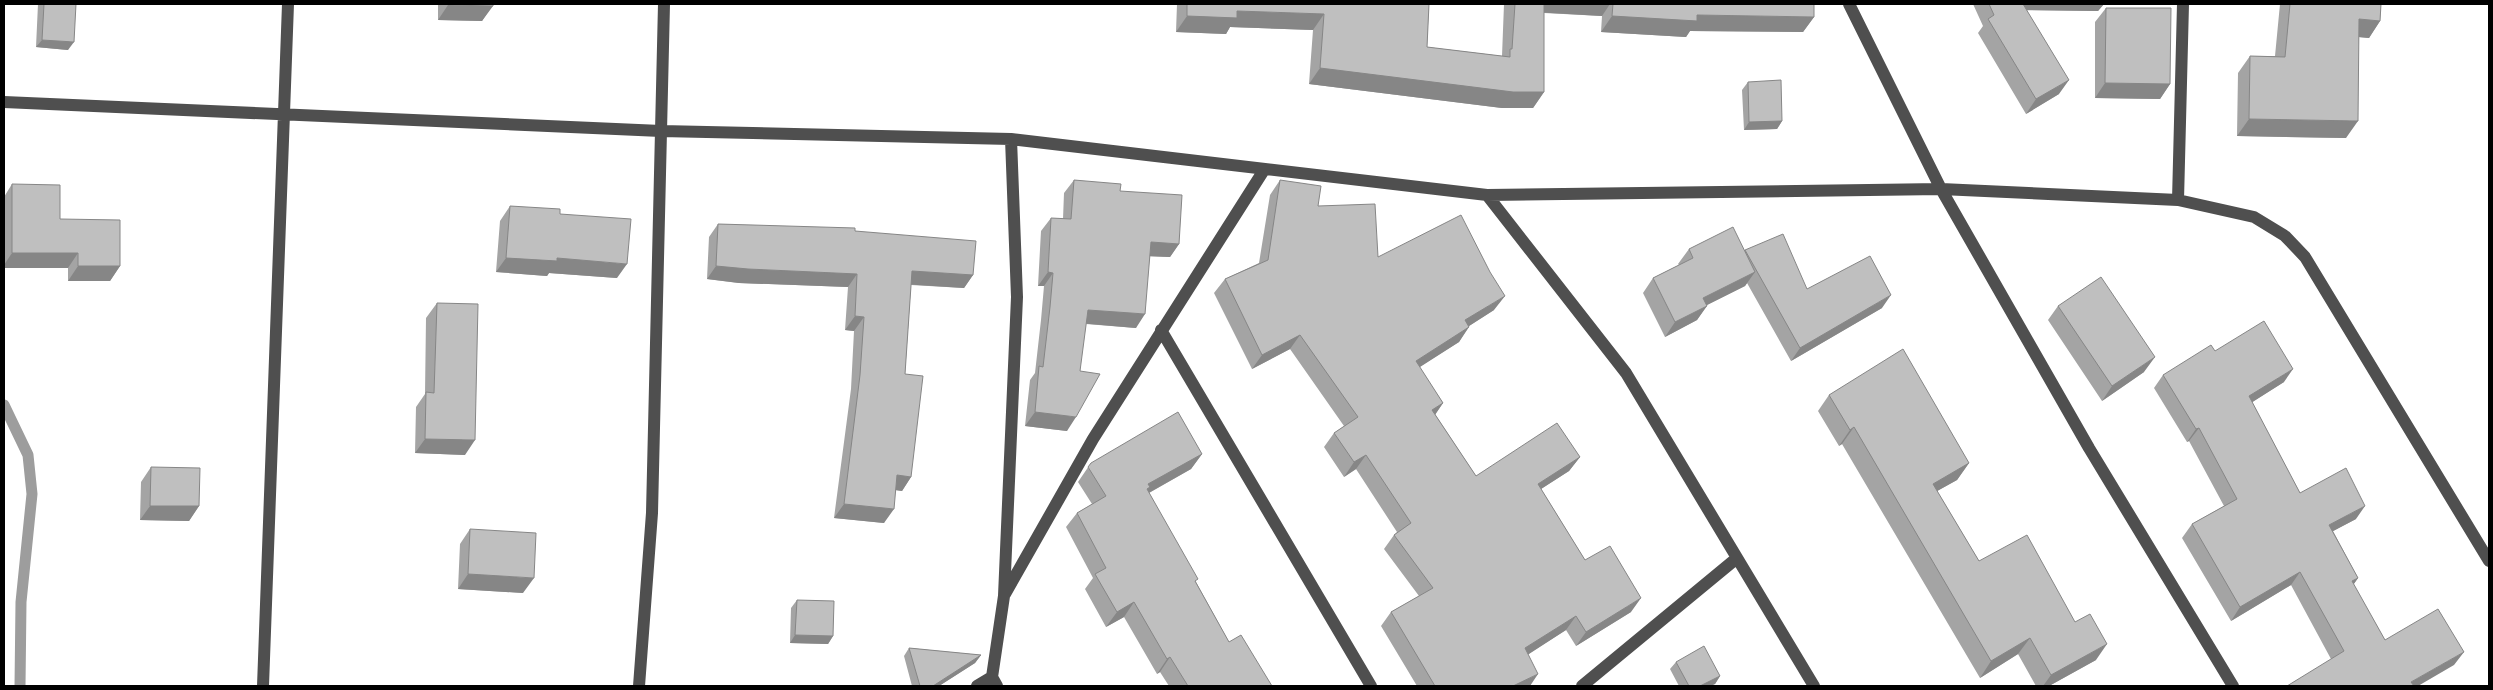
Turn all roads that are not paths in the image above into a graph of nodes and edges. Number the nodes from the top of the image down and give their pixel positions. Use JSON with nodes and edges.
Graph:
{"nodes":[{"id":1,"x":288,"y":4,"type":"edge"},
{"id":2,"x":664,"y":4,"type":"edge"},
{"id":3,"x":1849,"y":4,"type":"edge"},
{"id":4,"x":2183,"y":4,"type":"edge"},
{"id":5,"x":4,"y":102,"type":"edge"},
{"id":6,"x":284,"y":114,"type":"junction"},
{"id":7,"x":661,"y":132,"type":"junction"},
{"id":8,"x":1011,"y":139,"type":"junction"},
{"id":9,"x":1264,"y":170,"type":"junction"},
{"id":10,"x":1941,"y":189,"type":"junction"},
{"id":11,"x":1487,"y":195,"type":"junction"},
{"id":12,"x":2178,"y":200,"type":"junction"},
{"id":13,"x":1161,"y":330,"type":"junction"},
{"id":14,"x":1738,"y":558,"type":"junction"},
{"id":15,"x":2489,"y":560,"type":"edge"},
{"id":16,"x":1004,"y":596,"type":"junction"},
{"id":17,"x":995,"y":682,"type":"edge"},
{"id":18,"x":263,"y":686,"type":"edge"},
{"id":19,"x":639,"y":686,"type":"edge"},
{"id":20,"x":977,"y":686,"type":"edge"},
{"id":21,"x":1371,"y":686,"type":"edge"},
{"id":22,"x":1582,"y":686,"type":"edge"},
{"id":23,"x":1814,"y":686,"type":"edge"},
{"id":24,"x":2233,"y":686,"type":"edge"}],
"edges":[{"from":1,"to":6,"type":"street"},
{"from":2,"to":7,"type":"street"},
{"from":3,"to":10,"type":"street"},
{"from":4,"to":12,"type":"street"},
{"from":5,"to":6,"type":"street"},
{"from":6,"to":7,"type":"street"},
{"from":6,"to":18,"type":"street"},
{"from":7,"to":8,"type":"street"},
{"from":7,"to":19,"type":"street"},
{"from":8,"to":9,"type":"street"},
{"from":8,"to":16,"type":"street"},
{"from":9,"to":11,"type":"street"},
{"from":9,"to":13,"type":"street"},
{"from":10,"to":11,"type":"street"},
{"from":10,"to":12,"type":"street"},
{"from":10,"to":24,"type":"street"},
{"from":11,"to":14,"type":"street"},
{"from":12,"to":15,"type":"street"},
{"from":13,"to":16,"type":"street"},
{"from":13,"to":21,"type":"street"},
{"from":14,"to":22,"type":"street"},
{"from":14,"to":23,"type":"street"},
{"from":16,"to":17,"type":"street"},
{"from":17,"to":20,"type":"street"}]}
